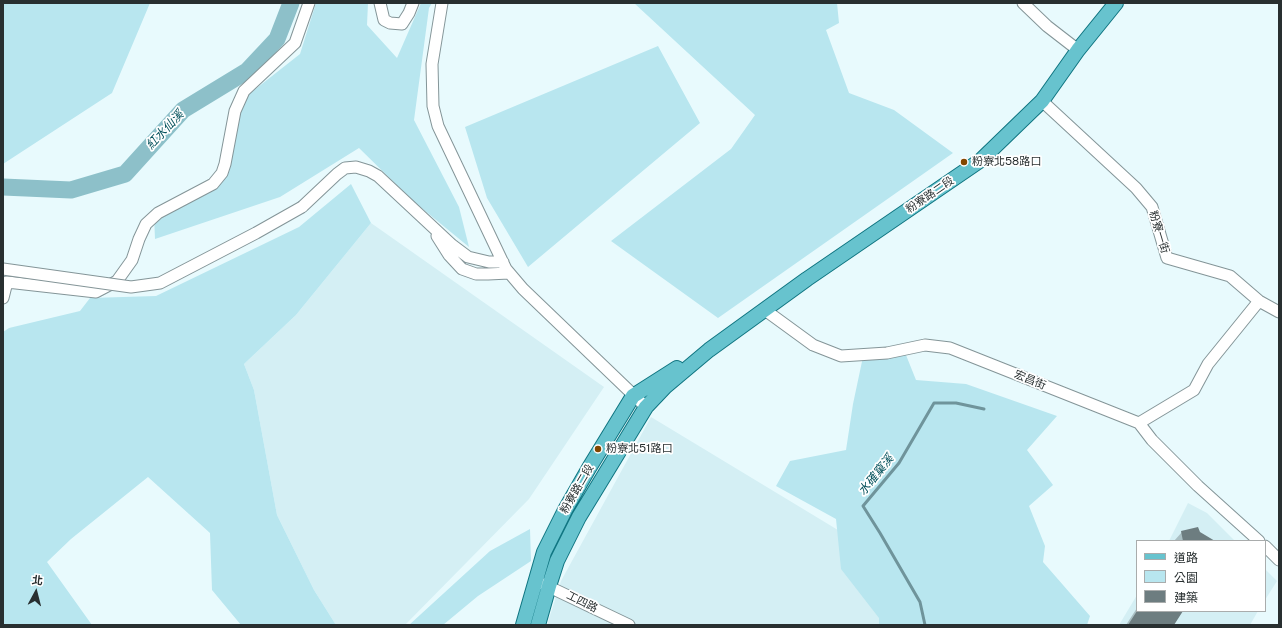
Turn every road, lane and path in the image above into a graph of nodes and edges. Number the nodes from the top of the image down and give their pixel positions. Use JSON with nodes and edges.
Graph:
{"nodes":[{"id":1,"x":309,"y":3,"type":"edge"},
{"id":2,"x":380,"y":3,"type":"edge"},
{"id":3,"x":413,"y":3,"type":"edge"},
{"id":4,"x":442,"y":3,"type":"edge"},
{"id":5,"x":1023,"y":3,"type":"edge"},
{"id":6,"x":1116,"y":3,"type":"edge"},
{"id":7,"x":1078,"y":50,"type":"junction"},
{"id":8,"x":1042,"y":101,"type":"junction"},
{"id":9,"x":424,"y":218,"type":"junction"},
{"id":10,"x":503,"y":262,"type":"junction"},
{"id":11,"x":3,"y":269,"type":"edge"},
{"id":12,"x":509,"y":273,"type":"junction"},
{"id":13,"x":3,"y":298,"type":"edge"},
{"id":14,"x":1259,"y":301,"type":"junction"},
{"id":15,"x":765,"y":310,"type":"junction"},
{"id":16,"x":1279,"y":312,"type":"edge"},
{"id":17,"x":709,"y":350,"type":"junction"},
{"id":18,"x":633,"y":396,"type":"junction"},
{"id":19,"x":646,"y":407,"type":"junction"},
{"id":20,"x":1139,"y":423,"type":"junction"},
{"id":21,"x":1258,"y":540,"type":"edge"},
{"id":22,"x":535,"y":581,"type":"junction"},
{"id":23,"x":549,"y":586,"type":"junction"},
{"id":24,"x":523,"y":625,"type":"edge"},
{"id":25,"x":538,"y":625,"type":"edge"},
{"id":26,"x":629,"y":625,"type":"edge"}],
"edges":[{"from":1,"to":13,"type":"street"},
{"from":2,"to":3,"type":"street"},
{"from":4,"to":10,"type":"street"},
{"from":5,"to":7,"type":"street"},
{"from":6,"to":7,"type":"main road","name":"粉寮路二段"},
{"from":7,"to":8,"type":"main road","name":"粉寮路二段"},
{"from":8,"to":14,"type":"street","name":"粉寮一街"},
{"from":8,"to":15,"type":"main road","name":"粉寮路二段"},
{"from":9,"to":10,"type":"street"},
{"from":9,"to":11,"type":"street","bridge":true},
{"from":9,"to":12,"type":"street"},
{"from":10,"to":12,"type":"street"},
{"from":12,"to":18,"type":"street"},
{"from":14,"to":16,"type":"street","name":"粉寮一街"},
{"from":14,"to":20,"type":"street"},
{"from":15,"to":17,"type":"main road","name":"粉寮路二段"},
{"from":15,"to":20,"type":"street","name":"宏昌街"},
{"from":17,"to":18,"type":"main road","name":"粉寮路二段"},
{"from":17,"to":19,"type":"main road","name":"粉寮路二段"},
{"from":18,"to":19,"type":"street"},
{"from":18,"to":22,"type":"main road","name":"粉寮路二段"},
{"from":19,"to":23,"type":"main road","name":"粉寮路二段"},
{"from":20,"to":21,"type":"street"},
{"from":22,"to":23,"type":"street","name":"工四路"},
{"from":22,"to":24,"type":"main road","name":"粉寮路二段"},
{"from":23,"to":25,"type":"main road","name":"粉寮路二段"},
{"from":23,"to":26,"type":"street","name":"工四路"}]}
